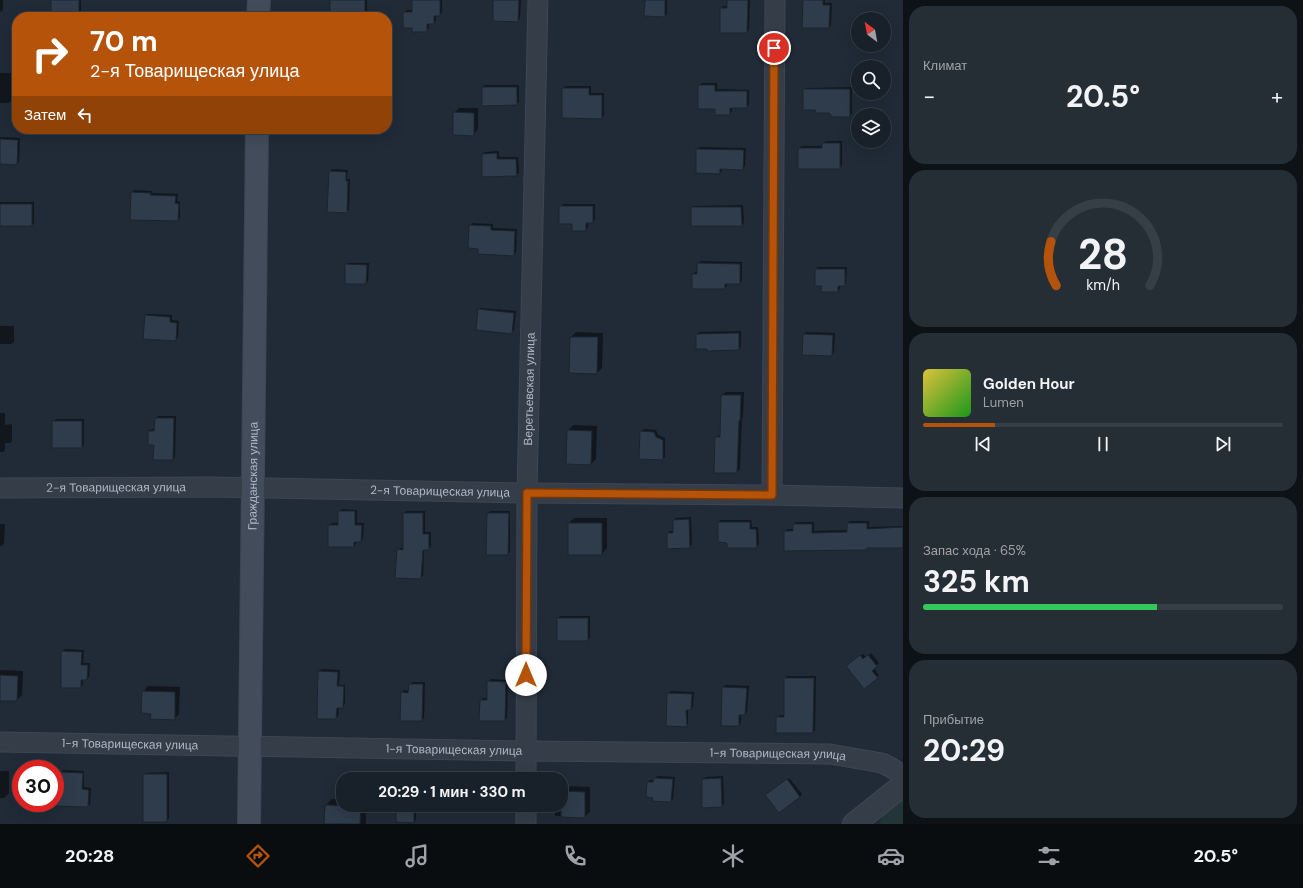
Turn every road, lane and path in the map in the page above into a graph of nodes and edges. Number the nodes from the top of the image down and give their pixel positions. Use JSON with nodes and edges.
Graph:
{"nodes":[{"id":1,"x":259,"y":0,"type":"edge"},
{"id":2,"x":538,"y":0,"type":"edge"},
{"id":3,"x":775,"y":0,"type":"edge"},
{"id":4,"x":258,"y":12,"type":"edge"},
{"id":5,"x":257,"y":134,"type":"edge"},
{"id":6,"x":0,"y":488,"type":"edge"},
{"id":7,"x":254,"y":488,"type":"junction"},
{"id":8,"x":527,"y":493,"type":"junction"},
{"id":9,"x":772,"y":495,"type":"junction"},
{"id":10,"x":903,"y":498,"type":"edge"},
{"id":11,"x":0,"y":742,"type":"edge"},
{"id":12,"x":251,"y":746,"type":"junction"},
{"id":13,"x":526,"y":751,"type":"junction"},
{"id":14,"x":526,"y":772,"type":"edge"},
{"id":15,"x":903,"y":775,"type":"edge"},
{"id":16,"x":903,"y":785,"type":"edge"},
{"id":17,"x":526,"y":812,"type":"edge"},
{"id":18,"x":249,"y":824,"type":"edge"},
{"id":19,"x":526,"y":824,"type":"edge"},
{"id":20,"x":854,"y":824,"type":"edge"}],
"edges":[{"from":1,"to":4,"type":"main road"},
{"from":2,"to":8,"type":"street","name":"Веретьевская улица"},
{"from":3,"to":9,"type":"street"},
{"from":5,"to":7,"type":"main road","name":"Гражданская улица"},
{"from":6,"to":7,"type":"street","name":"2-я Товарищеская улица"},
{"from":7,"to":8,"type":"street","name":"2-я Товарищеская улица"},
{"from":7,"to":12,"type":"main road","name":"Гражданская улица"},
{"from":8,"to":9,"type":"street","name":"2-я Товарищеская улица"},
{"from":8,"to":13,"type":"street","name":"Веретьевская улица"},
{"from":9,"to":10,"type":"street","name":"2-я Товарищеская улица"},
{"from":11,"to":12,"type":"street","name":"1-я Товарищеская улица"},
{"from":12,"to":13,"type":"street","name":"1-я Товарищеская улица"},
{"from":12,"to":18,"type":"main road","name":"Гражданская улица"},
{"from":13,"to":14,"type":"street","name":"Веретьевская улица"},
{"from":13,"to":15,"type":"street","name":"1-я Товарищеская улица"},
{"from":16,"to":20,"type":"street"},
{"from":17,"to":19,"type":"street"}]}
